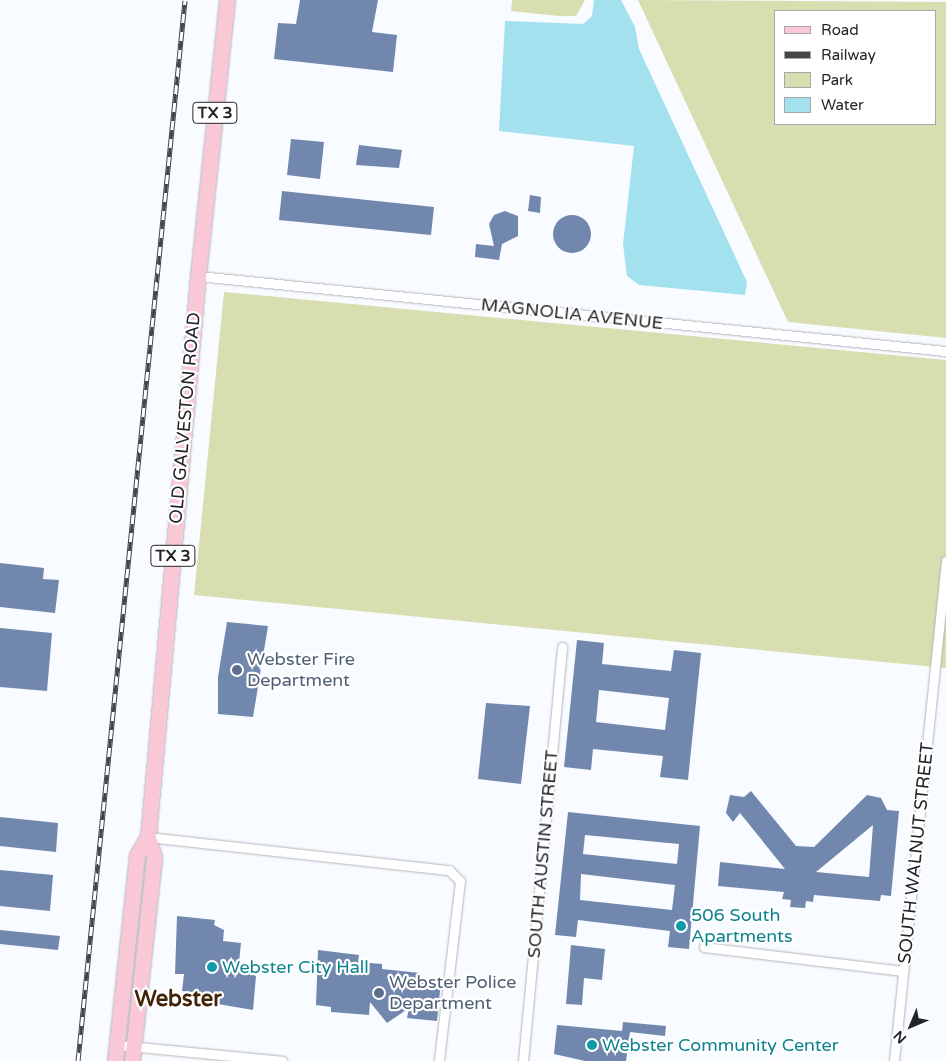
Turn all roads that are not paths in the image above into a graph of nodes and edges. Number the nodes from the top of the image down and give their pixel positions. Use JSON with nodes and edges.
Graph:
{"nodes":[{"id":1,"x":227,"y":0,"type":"edge"},
{"id":2,"x":198,"y":276,"type":"junction"},
{"id":3,"x":946,"y":351,"type":"edge"},
{"id":4,"x":946,"y":561,"type":"edge"},
{"id":5,"x":562,"y":647,"type":"dead end"},
{"id":6,"x":148,"y":836,"type":"junction"},
{"id":7,"x":704,"y":947,"type":"dead end"},
{"id":8,"x":903,"y":971,"type":"junction"},
{"id":9,"x":124,"y":980,"type":"junction"},
{"id":10,"x":134,"y":1043,"type":"junction"},
{"id":11,"x":117,"y":1045,"type":"junction"},
{"id":12,"x":115,"y":1061,"type":"edge"},
{"id":13,"x":132,"y":1061,"type":"edge"},
{"id":14,"x":276,"y":1061,"type":"edge"},
{"id":15,"x":282,"y":1061,"type":"edge"},
{"id":16,"x":439,"y":1061,"type":"edge"},
{"id":17,"x":524,"y":1061,"type":"edge"},
{"id":18,"x":894,"y":1061,"type":"edge"}],
"edges":[{"from":1,"to":2,"type":"main road","name":"OLD GALVESTON ROAD","number":"TX 3"},
{"from":2,"to":3,"type":"street","name":"MAGNOLIA AVENUE"},
{"from":2,"to":6,"type":"main road","name":"OLD GALVESTON ROAD","number":"TX 3"},
{"from":4,"to":8,"type":"street","name":"SOUTH WALNUT STREET"},
{"from":5,"to":17,"type":"street","name":"SOUTH AUSTIN STREET"},
{"from":6,"to":9,"type":"main road","name":"OLD GALVESTON ROAD","number":"TX 3"},
{"from":6,"to":10,"type":"main road","name":"OLD GALVESTON ROAD","number":"TX 3"},
{"from":6,"to":16,"type":"street"},
{"from":7,"to":8,"type":"street"},
{"from":8,"to":18,"type":"street","name":"SOUTH WALNUT STREET"},
{"from":9,"to":10,"type":"main road"},
{"from":9,"to":11,"type":"main road","name":"OLD GALVESTON ROAD","number":"TX 3"},
{"from":10,"to":11,"type":"street"},
{"from":10,"to":13,"type":"main road","name":"OLD GALVESTON ROAD","number":"TX 3"},
{"from":10,"to":14,"type":"street"},
{"from":11,"to":12,"type":"main road","name":"OLD GALVESTON ROAD","number":"TX 3"},
{"from":14,"to":15,"type":"street"}]}
